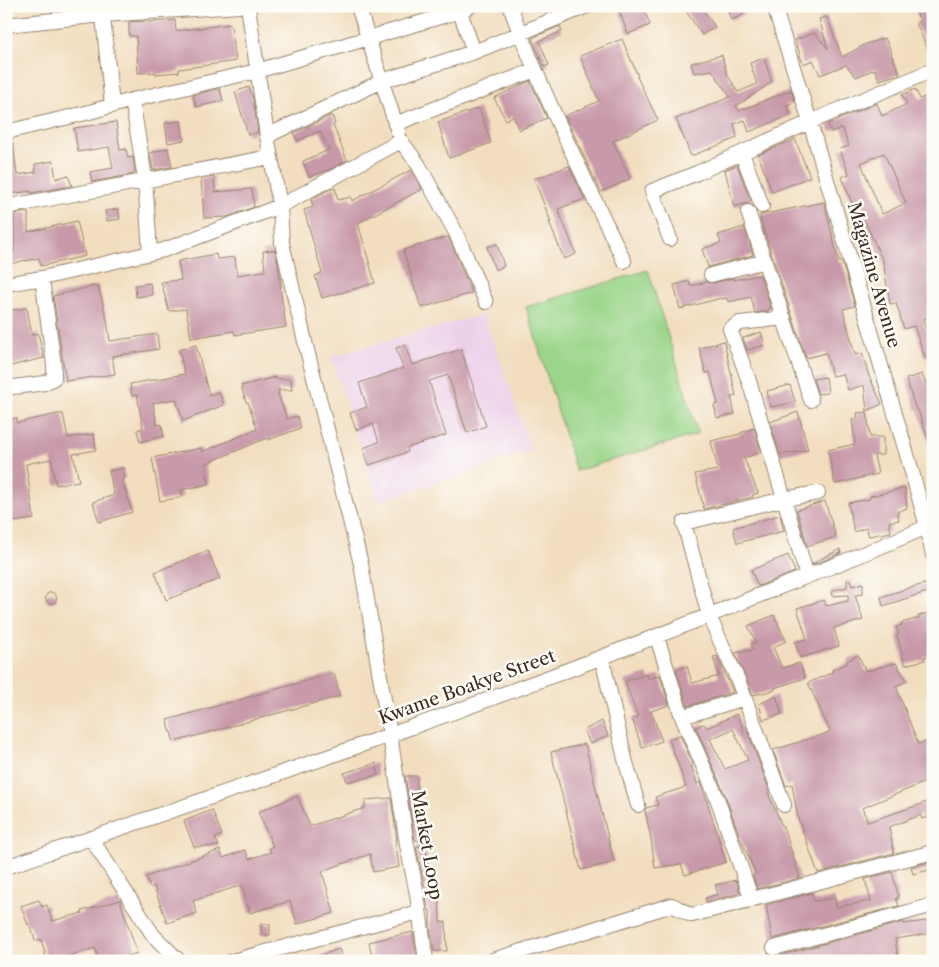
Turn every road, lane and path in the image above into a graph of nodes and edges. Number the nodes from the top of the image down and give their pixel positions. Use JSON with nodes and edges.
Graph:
{"nodes":[{"id":1,"x":239,"y":6,"type":"edge"},
{"id":2,"x":248,"y":6,"type":"edge"},
{"id":3,"x":358,"y":6,"type":"edge"},
{"id":4,"x":510,"y":6,"type":"edge"},
{"id":5,"x":587,"y":6,"type":"edge"},
{"id":6,"x":774,"y":6,"type":"edge"},
{"id":7,"x":462,"y":8,"type":"edge"},
{"id":8,"x":103,"y":11,"type":"edge"},
{"id":9,"x":6,"y":25,"type":"edge"},
{"id":10,"x":520,"y":34,"type":"junction"},
{"id":11,"x":368,"y":38,"type":"junction"},
{"id":12,"x":474,"y":52,"type":"junction"},
{"id":13,"x":535,"y":70,"type":"junction"},
{"id":14,"x":933,"y":70,"type":"edge"},
{"id":15,"x":257,"y":71,"type":"junction"},
{"id":16,"x":382,"y":81,"type":"junction"},
{"id":17,"x":132,"y":100,"type":"junction"},
{"id":18,"x":112,"y":106,"type":"junction"},
{"id":19,"x":810,"y":122,"type":"junction"},
{"id":20,"x":395,"y":124,"type":"junction"},
{"id":21,"x":6,"y":132,"type":"edge"},
{"id":22,"x":267,"y":136,"type":"junction"},
{"id":23,"x":401,"y":141,"type":"junction"},
{"id":24,"x":742,"y":153,"type":"junction"},
{"id":25,"x":270,"y":157,"type":"junction"},
{"id":26,"x":145,"y":180,"type":"junction"},
{"id":27,"x":280,"y":206,"type":"junction"},
{"id":28,"x":762,"y":206,"type":"dead end"},
{"id":29,"x":6,"y":207,"type":"edge"},
{"id":30,"x":748,"y":212,"type":"dead end"},
{"id":31,"x":670,"y":239,"type":"dead end"},
{"id":32,"x":150,"y":253,"type":"junction"},
{"id":33,"x":624,"y":261,"type":"dead end"},
{"id":34,"x":764,"y":261,"type":"junction"},
{"id":35,"x":711,"y":275,"type":"dead end"},
{"id":36,"x":42,"y":278,"type":"junction"},
{"id":37,"x":6,"y":284,"type":"edge"},
{"id":38,"x":486,"y":302,"type":"dead end"},
{"id":39,"x":784,"y":318,"type":"junction"},
{"id":40,"x":6,"y":388,"type":"edge"},
{"id":41,"x":811,"y":400,"type":"dead end"},
{"id":42,"x":818,"y":493,"type":"dead end"},
{"id":43,"x":784,"y":499,"type":"junction"},
{"id":44,"x":930,"y":526,"type":"edge"},
{"id":45,"x":933,"y":555,"type":"edge"},
{"id":46,"x":807,"y":576,"type":"junction"},
{"id":47,"x":709,"y":616,"type":"junction"},
{"id":48,"x":656,"y":637,"type":"junction"},
{"id":49,"x":602,"y":658,"type":"junction"},
{"id":50,"x":744,"y":698,"type":"junction"},
{"id":51,"x":682,"y":717,"type":"junction"},
{"id":52,"x":390,"y":735,"type":"junction"},
{"id":53,"x":638,"y":805,"type":"dead end"},
{"id":54,"x":784,"y":805,"type":"dead end"},
{"id":55,"x":91,"y":838,"type":"junction"},
{"id":56,"x":933,"y":852,"type":"edge"},
{"id":57,"x":6,"y":867,"type":"edge"},
{"id":58,"x":752,"y":900,"type":"junction"},
{"id":59,"x":933,"y":905,"type":"edge"},
{"id":60,"x":419,"y":912,"type":"junction"},
{"id":61,"x":774,"y":948,"type":"dead end"},
{"id":62,"x":493,"y":960,"type":"edge"},
{"id":63,"x":179,"y":961,"type":"edge"},
{"id":64,"x":232,"y":961,"type":"edge"},
{"id":65,"x":426,"y":961,"type":"edge"}],
"edges":[{"from":1,"to":8,"type":"street"},
{"from":2,"to":15,"type":"street","name":"Market Loop"},
{"from":3,"to":11,"type":"street"},
{"from":4,"to":10,"type":"street"},
{"from":5,"to":10,"type":"street"},
{"from":6,"to":19,"type":"street","name":"Magazine Avenue"},
{"from":7,"to":11,"type":"street"},
{"from":7,"to":12,"type":"street"},
{"from":8,"to":9,"type":"street"},
{"from":8,"to":18,"type":"street"},
{"from":10,"to":12,"type":"street"},
{"from":10,"to":13,"type":"street"},
{"from":11,"to":15,"type":"street"},
{"from":11,"to":16,"type":"street"},
{"from":12,"to":16,"type":"street"},
{"from":13,"to":20,"type":"street"},
{"from":13,"to":33,"type":"street"},
{"from":14,"to":19,"type":"street"},
{"from":15,"to":17,"type":"street"},
{"from":15,"to":22,"type":"street","name":"Market Loop"},
{"from":16,"to":20,"type":"street"},
{"from":16,"to":22,"type":"street"},
{"from":17,"to":18,"type":"street"},
{"from":17,"to":26,"type":"street"},
{"from":18,"to":21,"type":"street"},
{"from":19,"to":24,"type":"street"},
{"from":19,"to":44,"type":"street","name":"Magazine Avenue"},
{"from":20,"to":23,"type":"street"},
{"from":22,"to":25,"type":"street","name":"Market Loop"},
{"from":23,"to":27,"type":"street"},
{"from":23,"to":38,"type":"street"},
{"from":24,"to":28,"type":"street"},
{"from":24,"to":31,"type":"street"},
{"from":25,"to":26,"type":"street"},
{"from":25,"to":27,"type":"street","name":"Market Loop"},
{"from":26,"to":29,"type":"street"},
{"from":26,"to":32,"type":"street"},
{"from":27,"to":32,"type":"street"},
{"from":27,"to":52,"type":"street","name":"Market Loop"},
{"from":30,"to":34,"type":"street"},
{"from":32,"to":36,"type":"street"},
{"from":34,"to":35,"type":"street"},
{"from":34,"to":39,"type":"street"},
{"from":36,"to":37,"type":"street"},
{"from":36,"to":40,"type":"street"},
{"from":39,"to":41,"type":"street"},
{"from":39,"to":43,"type":"street"},
{"from":42,"to":43,"type":"street"},
{"from":43,"to":46,"type":"street"},
{"from":43,"to":47,"type":"street"},
{"from":44,"to":45,"type":"street","name":"Magazine Avenue"},
{"from":44,"to":46,"type":"street","name":"Kwame Boakye Street"},
{"from":46,"to":47,"type":"street","name":"Kwame Boakye Street"},
{"from":47,"to":48,"type":"street","name":"Kwame Boakye Street"},
{"from":47,"to":50,"type":"street"},
{"from":48,"to":49,"type":"street","name":"Kwame Boakye Street"},
{"from":48,"to":51,"type":"street"},
{"from":49,"to":52,"type":"street","name":"Kwame Boakye Street"},
{"from":49,"to":53,"type":"street"},
{"from":50,"to":51,"type":"street"},
{"from":50,"to":54,"type":"street"},
{"from":51,"to":58,"type":"street"},
{"from":52,"to":55,"type":"street","name":"Kwame Boakye Street"},
{"from":52,"to":60,"type":"street","name":"Market Loop"},
{"from":55,"to":57,"type":"street","name":"Kwame Boakye Street"},
{"from":55,"to":63,"type":"street"},
{"from":56,"to":58,"type":"street"},
{"from":58,"to":62,"type":"street"},
{"from":59,"to":61,"type":"street"},
{"from":60,"to":64,"type":"street"},
{"from":60,"to":65,"type":"street","name":"Market Loop"}]}
